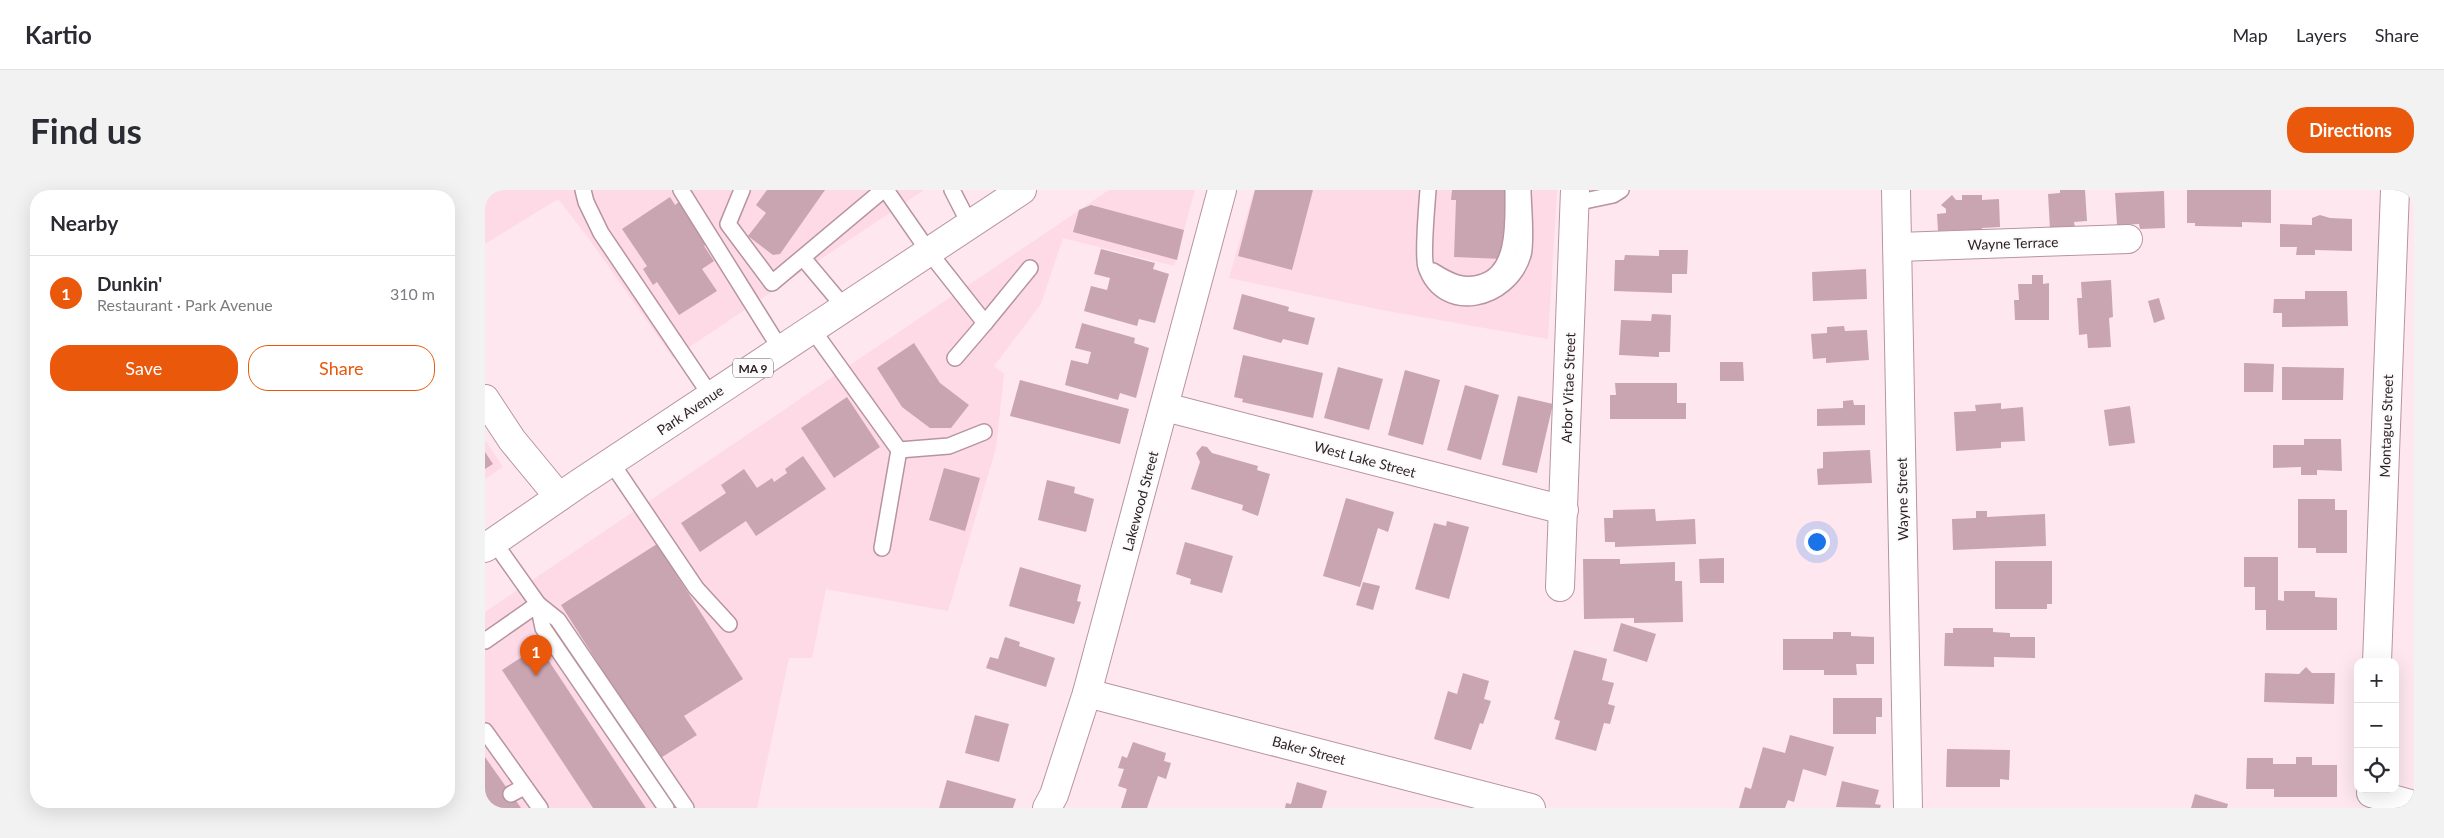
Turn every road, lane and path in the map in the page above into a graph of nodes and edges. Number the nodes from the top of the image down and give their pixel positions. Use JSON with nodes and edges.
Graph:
{"nodes":[{"id":1,"x":583,"y":190,"type":"edge"},
{"id":2,"x":681,"y":190,"type":"edge"},
{"id":3,"x":742,"y":190,"type":"edge"},
{"id":4,"x":885,"y":190,"type":"edge"},
{"id":5,"x":953,"y":190,"type":"edge"},
{"id":6,"x":1022,"y":190,"type":"edge"},
{"id":7,"x":1222,"y":190,"type":"edge"},
{"id":8,"x":1428,"y":190,"type":"edge"},
{"id":9,"x":1513,"y":190,"type":"edge"},
{"id":10,"x":1523,"y":190,"type":"edge"},
{"id":11,"x":1621,"y":190,"type":"edge"},
{"id":12,"x":1896,"y":190,"type":"edge"},
{"id":13,"x":2395,"y":190,"type":"edge"},
{"id":14,"x":1575,"y":197,"type":"edge"},
{"id":15,"x":970,"y":225,"type":"junction"},
{"id":16,"x":2128,"y":239,"type":"dead end"},
{"id":17,"x":1898,"y":246,"type":"junction"},
{"id":18,"x":929,"y":252,"type":"junction"},
{"id":19,"x":803,"y":258,"type":"junction"},
{"id":20,"x":1425,"y":266,"type":"junction"},
{"id":21,"x":1030,"y":268,"type":"dead end"},
{"id":22,"x":845,"y":308,"type":"junction"},
{"id":23,"x":985,"y":323,"type":"junction"},
{"id":24,"x":812,"y":329,"type":"junction"},
{"id":25,"x":781,"y":350,"type":"junction"},
{"id":26,"x":955,"y":358,"type":"dead end"},
{"id":27,"x":711,"y":396,"type":"junction"},
{"id":28,"x":485,"y":399,"type":"edge"},
{"id":29,"x":1165,"y":407,"type":"junction"},
{"id":30,"x":984,"y":432,"type":"dead end"},
{"id":31,"x":899,"y":450,"type":"junction"},
{"id":32,"x":611,"y":462,"type":"junction"},
{"id":33,"x":559,"y":498,"type":"junction"},
{"id":34,"x":1564,"y":510,"type":"junction"},
{"id":35,"x":489,"y":545,"type":"edge"},
{"id":36,"x":882,"y":548,"type":"dead end"},
{"id":37,"x":1560,"y":587,"type":"dead end"},
{"id":38,"x":538,"y":604,"type":"junction"},
{"id":39,"x":729,"y":624,"type":"dead end"},
{"id":40,"x":485,"y":642,"type":"edge"},
{"id":41,"x":2377,"y":658,"type":"edge"},
{"id":42,"x":1087,"y":692,"type":"junction"},
{"id":43,"x":486,"y":734,"type":"edge"},
{"id":44,"x":2370,"y":797,"type":"edge"},
{"id":45,"x":1483,"y":802,"type":"edge"},
{"id":46,"x":2414,"y":805,"type":"edge"},
{"id":47,"x":540,"y":808,"type":"edge"},
{"id":48,"x":667,"y":808,"type":"edge"},
{"id":49,"x":686,"y":808,"type":"edge"},
{"id":50,"x":1047,"y":808,"type":"edge"},
{"id":51,"x":1531,"y":808,"type":"edge"},
{"id":52,"x":1908,"y":808,"type":"edge"}],
"edges":[{"from":1,"to":27,"type":"lane"},
{"from":2,"to":25,"type":"lane"},
{"from":3,"to":19,"type":"lane"},
{"from":4,"to":18,"type":"lane"},
{"from":4,"to":19,"type":"lane"},
{"from":5,"to":15,"type":"lane"},
{"from":6,"to":15,"type":"main road","name":"Park Avenue","number":"MA 9"},
{"from":7,"to":29,"type":"main road","name":"Lakewood Street"},
{"from":8,"to":20,"type":"lane"},
{"from":9,"to":20,"type":"lane"},
{"from":10,"to":20,"type":"lane"},
{"from":11,"to":14,"type":"lane"},
{"from":12,"to":17,"type":"main road","name":"Wayne Street"},
{"from":13,"to":41,"type":"main road","name":"Montague Street"},
{"from":14,"to":34,"type":"main road","name":"Arbor Vitae Street"},
{"from":15,"to":18,"type":"main road","name":"Park Avenue","number":"MA 9"},
{"from":16,"to":17,"type":"main road","name":"Wayne Terrace"},
{"from":17,"to":52,"type":"main road","name":"Wayne Street"},
{"from":18,"to":22,"type":"main road","name":"Park Avenue","number":"MA 9"},
{"from":18,"to":23,"type":"lane"},
{"from":19,"to":22,"type":"lane"},
{"from":21,"to":23,"type":"lane"},
{"from":22,"to":24,"type":"main road","name":"Park Avenue","number":"MA 9"},
{"from":23,"to":26,"type":"lane"},
{"from":24,"to":25,"type":"main road","name":"Park Avenue","number":"MA 9"},
{"from":24,"to":31,"type":"lane"},
{"from":25,"to":27,"type":"main road","name":"Park Avenue","number":"MA 9"},
{"from":27,"to":32,"type":"main road","name":"Park Avenue","number":"MA 9"},
{"from":28,"to":33,"type":"main road"},
{"from":29,"to":34,"type":"main road","name":"West Lake Street"},
{"from":29,"to":42,"type":"main road","name":"Lakewood Street"},
{"from":30,"to":31,"type":"lane"},
{"from":31,"to":36,"type":"lane"},
{"from":32,"to":33,"type":"main road","name":"Park Avenue","number":"MA 9"},
{"from":32,"to":39,"type":"lane"},
{"from":33,"to":35,"type":"main road","name":"Park Avenue","number":"MA 9"},
{"from":34,"to":37,"type":"main road","name":"Arbor Vitae Street"},
{"from":35,"to":38,"type":"lane"},
{"from":38,"to":40,"type":"lane"},
{"from":38,"to":48,"type":"lane"},
{"from":38,"to":49,"type":"lane"},
{"from":42,"to":45,"type":"main road","name":"Baker Street"},
{"from":42,"to":50,"type":"main road","name":"Lakewood Street"},
{"from":43,"to":47,"type":"lane"},
{"from":44,"to":46,"type":"main road"},
{"from":45,"to":51,"type":"main road","name":"Baker Street"}]}
